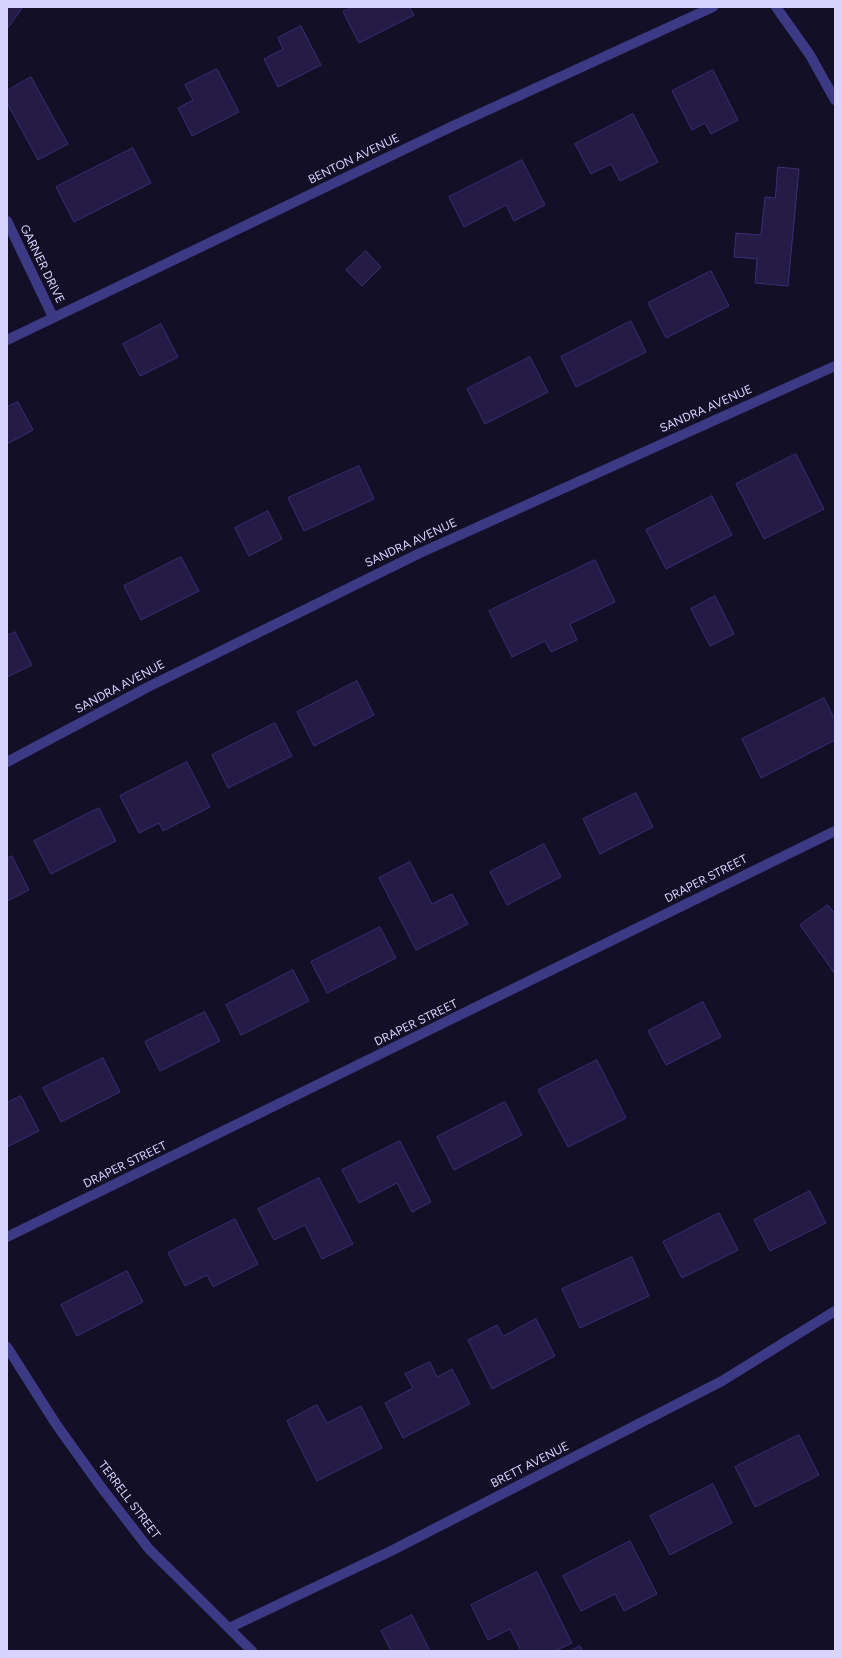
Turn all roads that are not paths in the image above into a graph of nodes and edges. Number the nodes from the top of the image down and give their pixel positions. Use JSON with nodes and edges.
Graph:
{"nodes":[{"id":1,"x":714,"y":7,"type":"edge"},
{"id":2,"x":776,"y":7,"type":"edge"},
{"id":3,"x":835,"y":100,"type":"edge"},
{"id":4,"x":7,"y":222,"type":"edge"},
{"id":5,"x":53,"y":317,"type":"junction"},
{"id":6,"x":7,"y":340,"type":"edge"},
{"id":7,"x":835,"y":366,"type":"edge"},
{"id":8,"x":7,"y":762,"type":"edge"},
{"id":9,"x":835,"y":830,"type":"edge"},
{"id":10,"x":7,"y":1237,"type":"edge"},
{"id":11,"x":835,"y":1311,"type":"edge"},
{"id":12,"x":7,"y":1347,"type":"edge"},
{"id":13,"x":229,"y":1628,"type":"junction"},
{"id":14,"x":252,"y":1651,"type":"edge"}],
"edges":[{"from":1,"to":5,"type":"street","name":"BENTON AVENUE"},
{"from":2,"to":3,"type":"street"},
{"from":4,"to":5,"type":"street","name":"GARNER DRIVE"},
{"from":5,"to":6,"type":"street","name":"BENTON AVENUE"},
{"from":7,"to":8,"type":"street","name":"SANDRA AVENUE"},
{"from":9,"to":10,"type":"street","name":"DRAPER STREET"},
{"from":11,"to":13,"type":"street","name":"BRETT AVENUE"},
{"from":12,"to":13,"type":"street","name":"TERRELL STREET"},
{"from":13,"to":14,"type":"street","name":"TERRELL STREET"}]}
